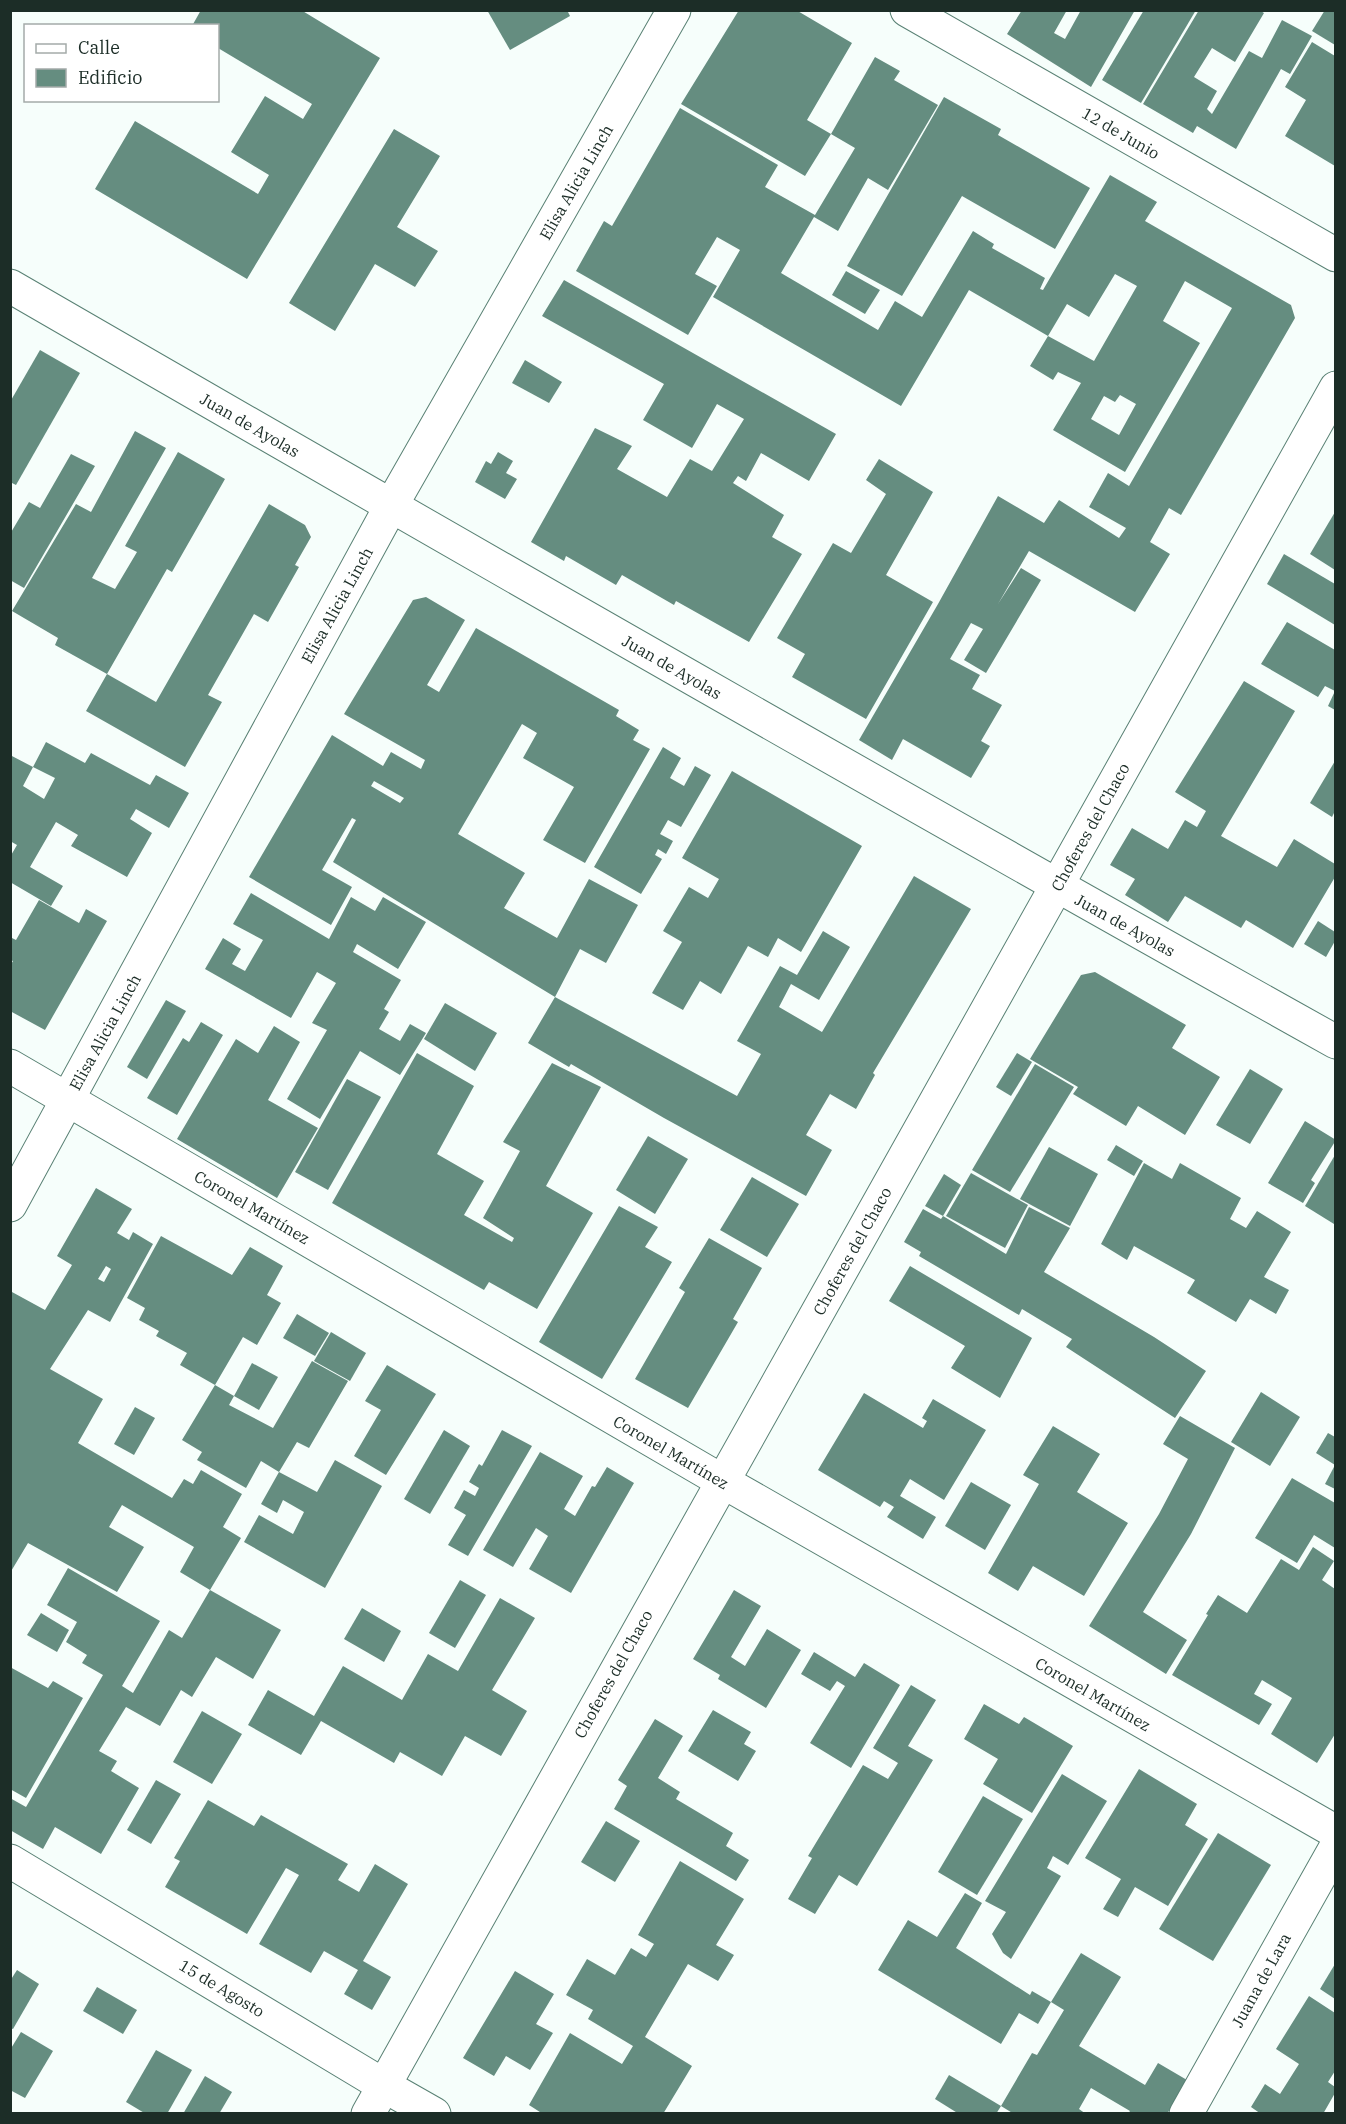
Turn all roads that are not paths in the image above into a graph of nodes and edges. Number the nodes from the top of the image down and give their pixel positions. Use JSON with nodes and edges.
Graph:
{"nodes":[{"id":1,"x":674,"y":10,"type":"edge"},
{"id":2,"x":907,"y":10,"type":"edge"},
{"id":3,"x":1335,"y":255,"type":"edge"},
{"id":4,"x":10,"y":286,"type":"edge"},
{"id":5,"x":1335,"y":388,"type":"edge"},
{"id":6,"x":391,"y":506,"type":"junction"},
{"id":7,"x":1057,"y":886,"type":"junction"},
{"id":8,"x":1335,"y":1042,"type":"edge"},
{"id":9,"x":10,"y":1066,"type":"edge"},
{"id":10,"x":69,"y":1100,"type":"junction"},
{"id":11,"x":10,"y":1205,"type":"edge"},
{"id":12,"x":722,"y":1482,"type":"junction"},
{"id":13,"x":1335,"y":1832,"type":"edge"},
{"id":14,"x":1335,"y":1847,"type":"edge"},
{"id":15,"x":10,"y":1861,"type":"edge"},
{"id":16,"x":383,"y":2085,"type":"junction"},
{"id":17,"x":368,"y":2114,"type":"edge"},
{"id":18,"x":434,"y":2114,"type":"edge"},
{"id":19,"x":1185,"y":2114,"type":"edge"}],
"edges":[{"from":1,"to":6,"type":"street","name":"Elisa Alicia Linch"},
{"from":2,"to":3,"type":"street","name":"12 de Junio"},
{"from":4,"to":6,"type":"street","name":"Juan de Ayolas"},
{"from":5,"to":7,"type":"street","name":"Choferes del Chaco"},
{"from":6,"to":7,"type":"street","name":"Juan de Ayolas"},
{"from":6,"to":10,"type":"street","name":"Elisa Alicia Linch"},
{"from":7,"to":8,"type":"street","name":"Juan de Ayolas"},
{"from":7,"to":12,"type":"street","name":"Choferes del Chaco"},
{"from":9,"to":10,"type":"street","name":"Coronel Martínez"},
{"from":10,"to":11,"type":"street","name":"Elisa Alicia Linch"},
{"from":10,"to":12,"type":"street","name":"Coronel Martínez"},
{"from":12,"to":13,"type":"street","name":"Coronel Martínez"},
{"from":12,"to":16,"type":"street","name":"Choferes del Chaco"},
{"from":14,"to":19,"type":"street","name":"Juana de Lara"},
{"from":15,"to":16,"type":"street","name":"15 de Agosto"},
{"from":16,"to":17,"type":"street","name":"Choferes del Chaco"},
{"from":16,"to":18,"type":"street","name":"15 de Agosto"}]}
